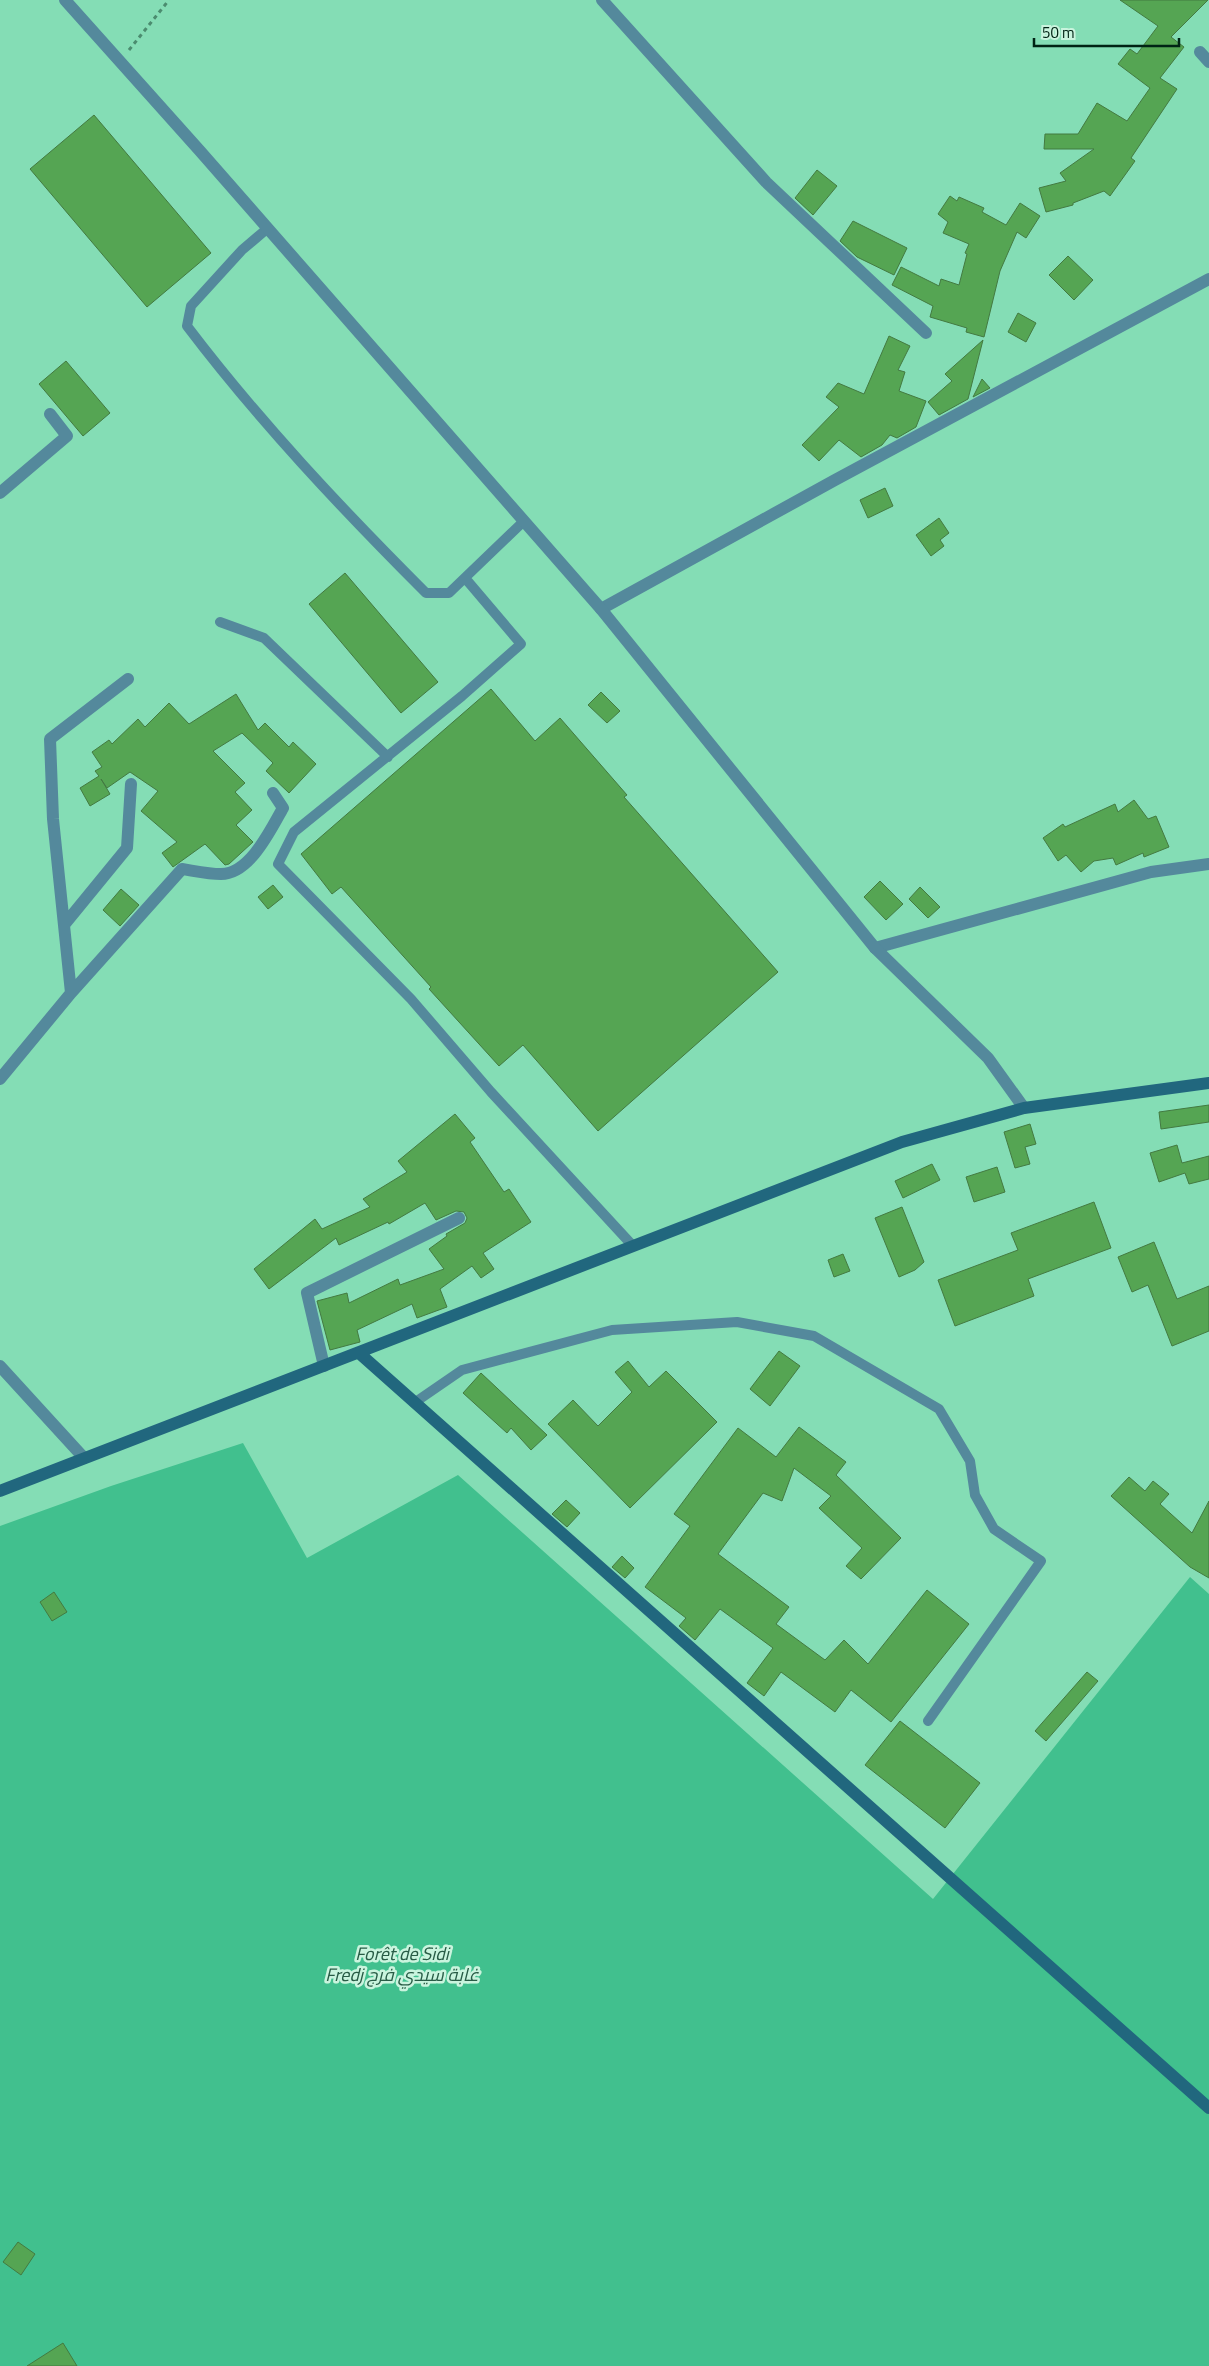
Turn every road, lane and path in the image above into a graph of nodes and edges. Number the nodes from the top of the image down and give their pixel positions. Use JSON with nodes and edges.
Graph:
{"nodes":[{"id":1,"x":65,"y":0,"type":"edge"},
{"id":2,"x":169,"y":0,"type":"edge"},
{"id":3,"x":602,"y":0,"type":"edge"},
{"id":4,"x":1200,"y":52,"type":"dead end"},
{"id":5,"x":120,"y":61,"type":"junction"},
{"id":6,"x":1209,"y":62,"type":"edge"},
{"id":7,"x":268,"y":228,"type":"junction"},
{"id":8,"x":1209,"y":279,"type":"edge"},
{"id":9,"x":926,"y":333,"type":"dead end"},
{"id":10,"x":50,"y":414,"type":"dead end"},
{"id":11,"x":0,"y":493,"type":"edge"},
{"id":12,"x":524,"y":521,"type":"junction"},
{"id":13,"x":465,"y":578,"type":"junction"},
{"id":14,"x":601,"y":609,"type":"junction"},
{"id":15,"x":220,"y":622,"type":"dead end"},
{"id":16,"x":128,"y":679,"type":"dead end"},
{"id":17,"x":388,"y":757,"type":"junction"},
{"id":18,"x":131,"y":784,"type":"dead end"},
{"id":19,"x":273,"y":793,"type":"dead end"},
{"id":20,"x":1209,"y":864,"type":"edge"},
{"id":21,"x":64,"y":925,"type":"junction"},
{"id":22,"x":875,"y":948,"type":"junction"},
{"id":23,"x":71,"y":993,"type":"junction"},
{"id":24,"x":0,"y":1079,"type":"edge"},
{"id":25,"x":1209,"y":1084,"type":"edge"},
{"id":26,"x":1024,"y":1108,"type":"junction"},
{"id":27,"x":459,"y":1218,"type":"dead end"},
{"id":28,"x":633,"y":1246,"type":"junction"},
{"id":29,"x":359,"y":1353,"type":"junction"},
{"id":30,"x":0,"y":1366,"type":"edge"},
{"id":31,"x":324,"y":1366,"type":"junction"},
{"id":32,"x":414,"y":1403,"type":"junction"},
{"id":33,"x":84,"y":1458,"type":"junction"},
{"id":34,"x":0,"y":1491,"type":"edge"},
{"id":35,"x":928,"y":1721,"type":"dead end"},
{"id":36,"x":1209,"y":2108,"type":"edge"}],
"edges":[{"from":1,"to":5,"type":"street"},
{"from":2,"to":5,"type":"path"},
{"from":3,"to":9,"type":"street"},
{"from":4,"to":6,"type":"street"},
{"from":5,"to":7,"type":"street"},
{"from":7,"to":12,"type":"street"},
{"from":7,"to":13,"type":"lane"},
{"from":8,"to":14,"type":"street"},
{"from":10,"to":11,"type":"street"},
{"from":12,"to":13,"type":"lane"},
{"from":12,"to":14,"type":"street"},
{"from":13,"to":17,"type":"lane"},
{"from":14,"to":22,"type":"street"},
{"from":15,"to":17,"type":"lane"},
{"from":16,"to":21,"type":"street"},
{"from":17,"to":28,"type":"lane"},
{"from":18,"to":21,"type":"street"},
{"from":19,"to":23,"type":"street"},
{"from":20,"to":22,"type":"street"},
{"from":21,"to":23,"type":"street"},
{"from":22,"to":26,"type":"street"},
{"from":23,"to":24,"type":"street"},
{"from":25,"to":26,"type":"main road"},
{"from":26,"to":28,"type":"main road"},
{"from":27,"to":31,"type":"street"},
{"from":28,"to":29,"type":"main road"},
{"from":29,"to":31,"type":"main road"},
{"from":29,"to":32,"type":"main road"},
{"from":30,"to":33,"type":"street"},
{"from":31,"to":33,"type":"main road"},
{"from":32,"to":35,"type":"lane"},
{"from":32,"to":36,"type":"main road"},
{"from":33,"to":34,"type":"main road"}]}
